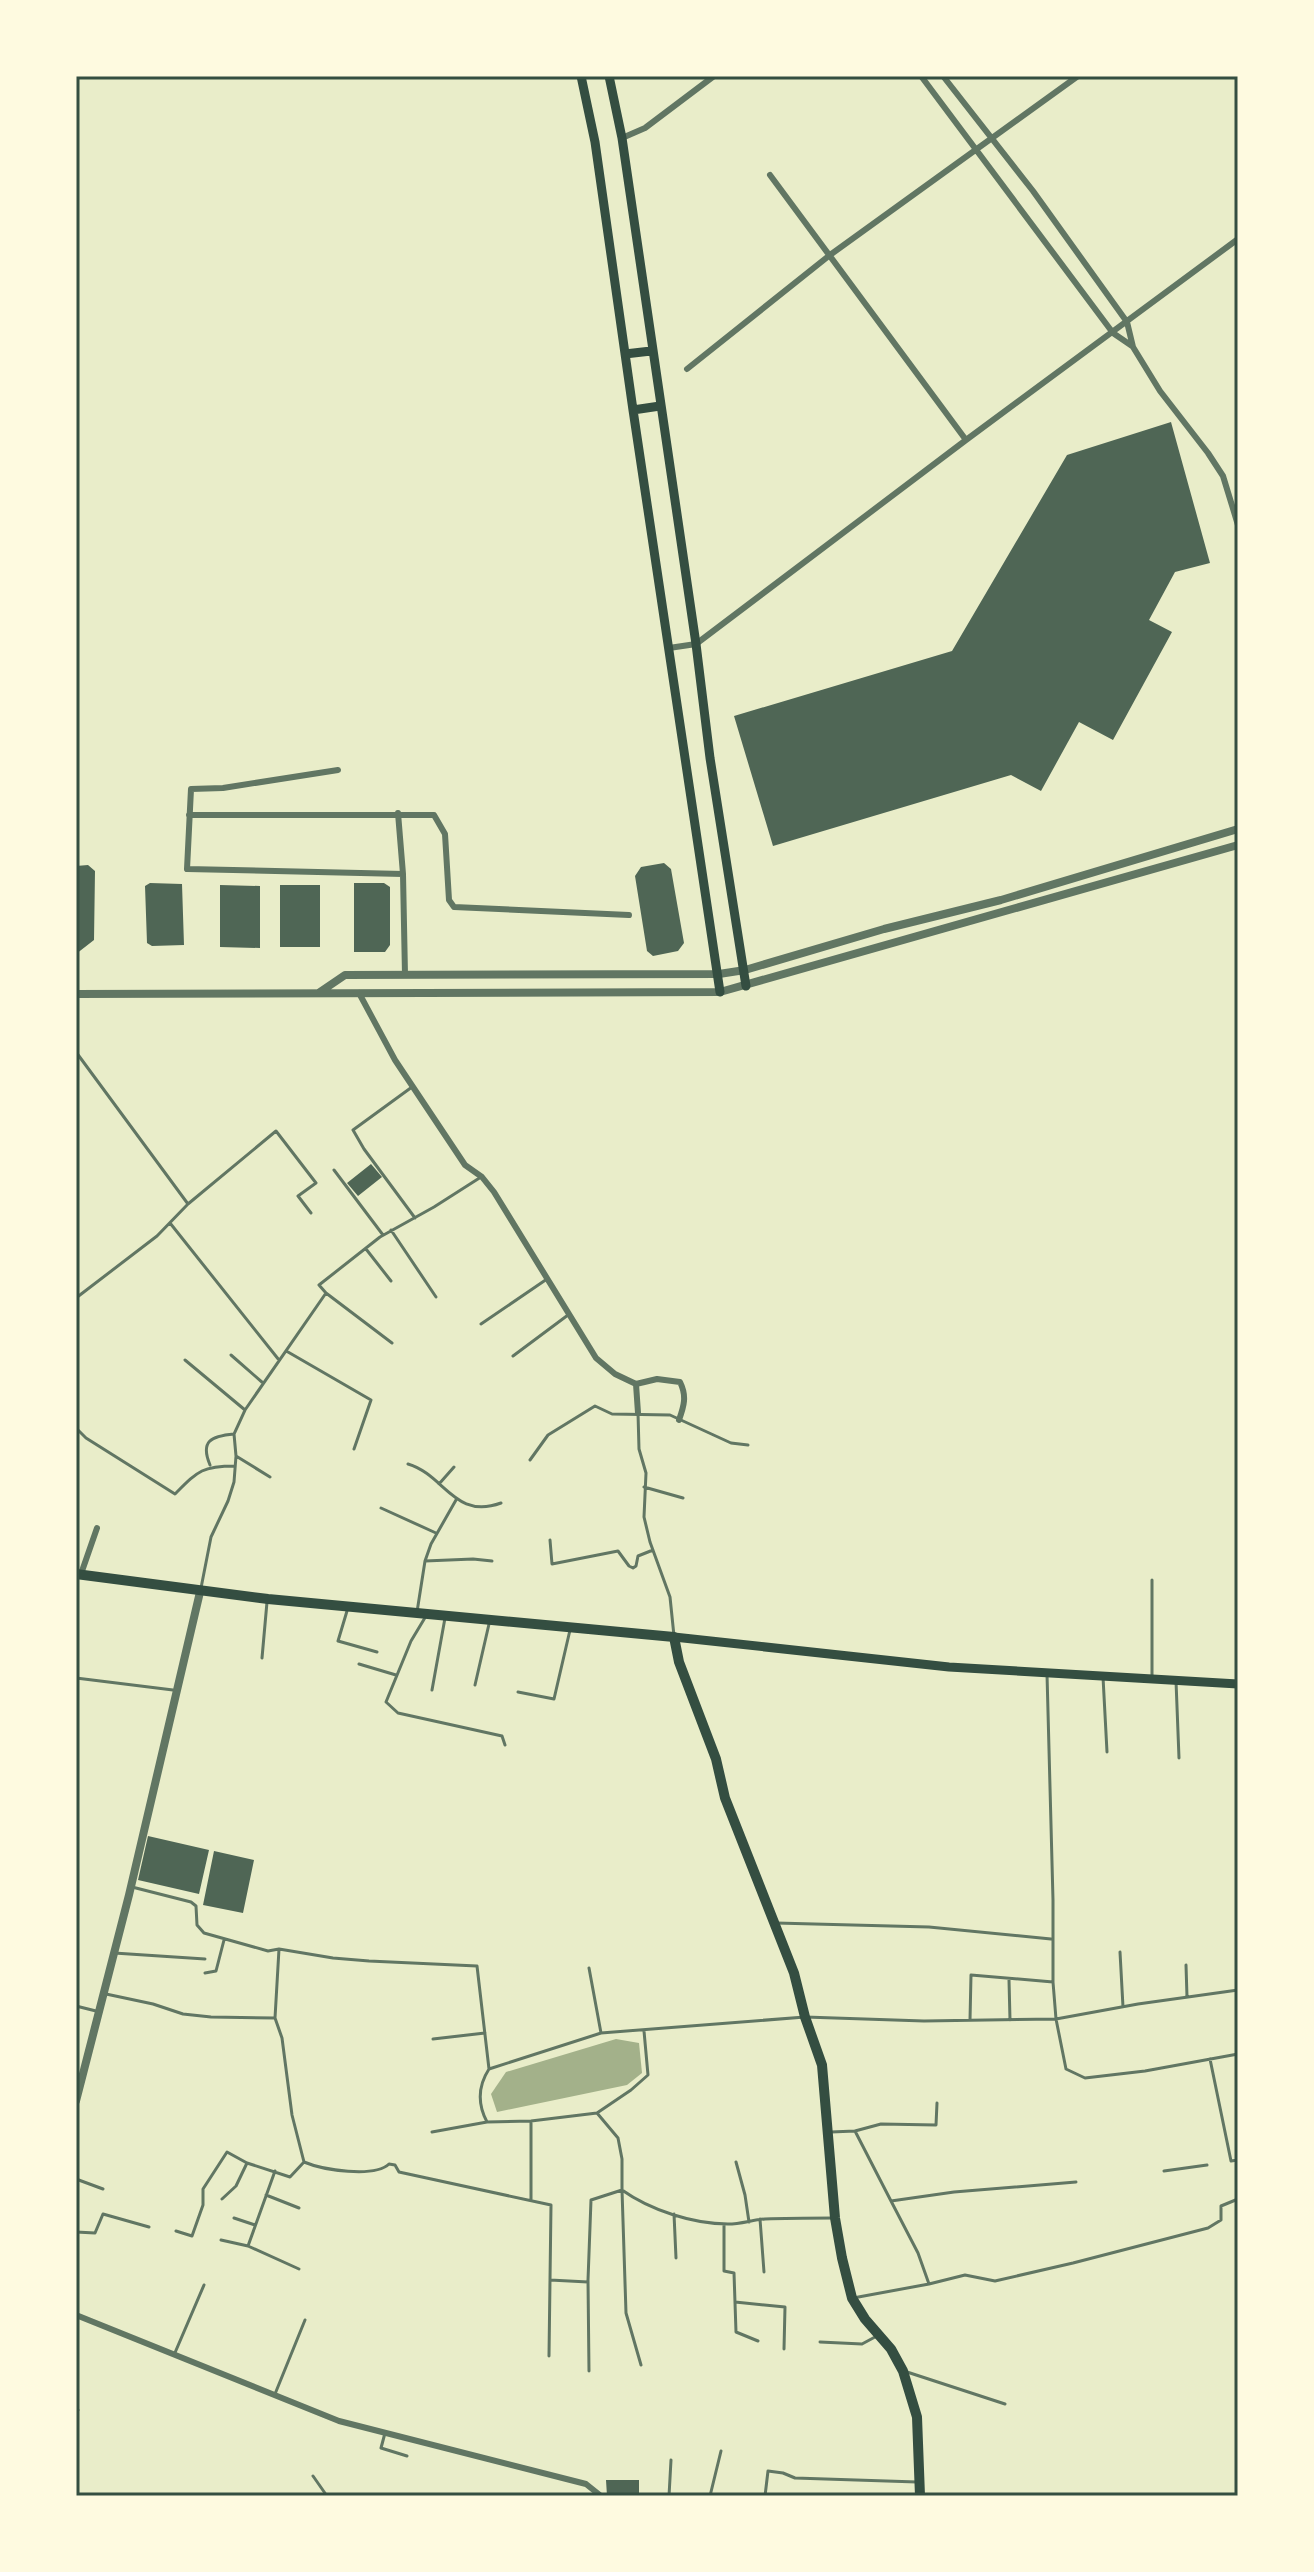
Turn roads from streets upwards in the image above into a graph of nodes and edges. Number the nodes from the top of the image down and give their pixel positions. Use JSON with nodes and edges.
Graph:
{"nodes":[{"id":1,"x":581,"y":76,"type":"edge"},
{"id":2,"x":609,"y":76,"type":"edge"},
{"id":3,"x":714,"y":76,"type":"edge"},
{"id":4,"x":921,"y":76,"type":"edge"},
{"id":5,"x":943,"y":76,"type":"edge"},
{"id":6,"x":1078,"y":76,"type":"edge"},
{"id":7,"x":991,"y":137,"type":"junction"},
{"id":8,"x":622,"y":138,"type":"junction"},
{"id":9,"x":975,"y":149,"type":"junction"},
{"id":10,"x":770,"y":175,"type":"dead end"},
{"id":11,"x":1238,"y":239,"type":"edge"},
{"id":12,"x":830,"y":255,"type":"junction"},
{"id":13,"x":1127,"y":322,"type":"junction"},
{"id":14,"x":1113,"y":333,"type":"junction"},
{"id":15,"x":1133,"y":347,"type":"junction"},
{"id":16,"x":651,"y":351,"type":"junction"},
{"id":17,"x":625,"y":354,"type":"junction"},
{"id":18,"x":687,"y":369,"type":"dead end"},
{"id":19,"x":660,"y":406,"type":"junction"},
{"id":20,"x":633,"y":410,"type":"junction"},
{"id":21,"x":966,"y":440,"type":"junction"},
{"id":22,"x":1238,"y":525,"type":"edge"},
{"id":23,"x":696,"y":644,"type":"junction"},
{"id":24,"x":669,"y":648,"type":"junction"},
{"id":25,"x":338,"y":770,"type":"dead end"},
{"id":26,"x":398,"y":813,"type":"junction"},
{"id":27,"x":189,"y":815,"type":"junction"},
{"id":28,"x":1238,"y":829,"type":"edge"},
{"id":29,"x":1238,"y":845,"type":"edge"},
{"id":30,"x":403,"y":874,"type":"junction"},
{"id":31,"x":1001,"y":900,"type":"junction"},
{"id":32,"x":1004,"y":912,"type":"junction"},
{"id":33,"x":629,"y":915,"type":"dead end"},
{"id":34,"x":745,"y":970,"type":"junction"},
{"id":35,"x":719,"y":974,"type":"junction"},
{"id":36,"x":405,"y":975,"type":"junction"},
{"id":37,"x":746,"y":986,"type":"junction"},
{"id":38,"x":720,"y":992,"type":"junction"},
{"id":39,"x":319,"y":993,"type":"junction"},
{"id":40,"x":359,"y":993,"type":"junction"},
{"id":41,"x":76,"y":994,"type":"edge"},
{"id":42,"x":636,"y":1384,"type":"junction"},
{"id":43,"x":638,"y":1413,"type":"road end"},
{"id":44,"x":679,"y":1420,"type":"road end"},
{"id":45,"x":97,"y":1528,"type":"dead end"},
{"id":46,"x":78,"y":1574,"type":"edge"},
{"id":47,"x":200,"y":1592,"type":"junction"},
{"id":48,"x":674,"y":1637,"type":"junction"},
{"id":49,"x":1238,"y":1684,"type":"edge"},
{"id":50,"x":76,"y":2100,"type":"edge"},
{"id":51,"x":76,"y":2315,"type":"edge"},
{"id":52,"x":601,"y":2496,"type":"edge"},
{"id":53,"x":920,"y":2496,"type":"edge"}],
"edges":[{"from":1,"to":17,"type":"main road"},
{"from":2,"to":8,"type":"main road"},
{"from":3,"to":8,"type":"street"},
{"from":4,"to":9,"type":"street"},
{"from":5,"to":7,"type":"street"},
{"from":6,"to":7,"type":"street"},
{"from":7,"to":9,"type":"street"},
{"from":7,"to":13,"type":"street"},
{"from":8,"to":16,"type":"main road"},
{"from":9,"to":12,"type":"street"},
{"from":9,"to":14,"type":"street"},
{"from":10,"to":12,"type":"street"},
{"from":11,"to":13,"type":"street"},
{"from":12,"to":18,"type":"street"},
{"from":12,"to":21,"type":"street"},
{"from":13,"to":14,"type":"street"},
{"from":13,"to":15,"type":"street"},
{"from":14,"to":15,"type":"street"},
{"from":14,"to":21,"type":"street"},
{"from":15,"to":22,"type":"street"},
{"from":16,"to":17,"type":"main road"},
{"from":16,"to":19,"type":"main road"},
{"from":17,"to":20,"type":"main road"},
{"from":19,"to":20,"type":"main road"},
{"from":19,"to":23,"type":"main road"},
{"from":20,"to":24,"type":"main road"},
{"from":21,"to":23,"type":"street"},
{"from":23,"to":24,"type":"street"},
{"from":23,"to":34,"type":"main road"},
{"from":24,"to":35,"type":"main road"},
{"from":25,"to":27,"type":"street"},
{"from":26,"to":27,"type":"street"},
{"from":26,"to":30,"type":"street"},
{"from":26,"to":33,"type":"street"},
{"from":27,"to":30,"type":"street"},
{"from":28,"to":31,"type":"street"},
{"from":29,"to":32,"type":"street"},
{"from":30,"to":36,"type":"street"},
{"from":31,"to":32,"type":"street"},
{"from":31,"to":34,"type":"street"},
{"from":32,"to":37,"type":"street"},
{"from":34,"to":35,"type":"street"},
{"from":34,"to":37,"type":"main road"},
{"from":35,"to":36,"type":"street"},
{"from":35,"to":38,"type":"main road"},
{"from":36,"to":39,"type":"street"},
{"from":37,"to":38,"type":"street"},
{"from":38,"to":40,"type":"street"},
{"from":39,"to":40,"type":"street"},
{"from":39,"to":41,"type":"street"},
{"from":40,"to":42,"type":"street"},
{"from":42,"to":43,"type":"street"},
{"from":42,"to":44,"type":"street"},
{"from":45,"to":46,"type":"street"},
{"from":46,"to":47,"type":"main road"},
{"from":47,"to":48,"type":"main road"},
{"from":47,"to":50,"type":"street"},
{"from":48,"to":49,"type":"main road"},
{"from":48,"to":53,"type":"main road"},
{"from":51,"to":52,"type":"street"}]}
